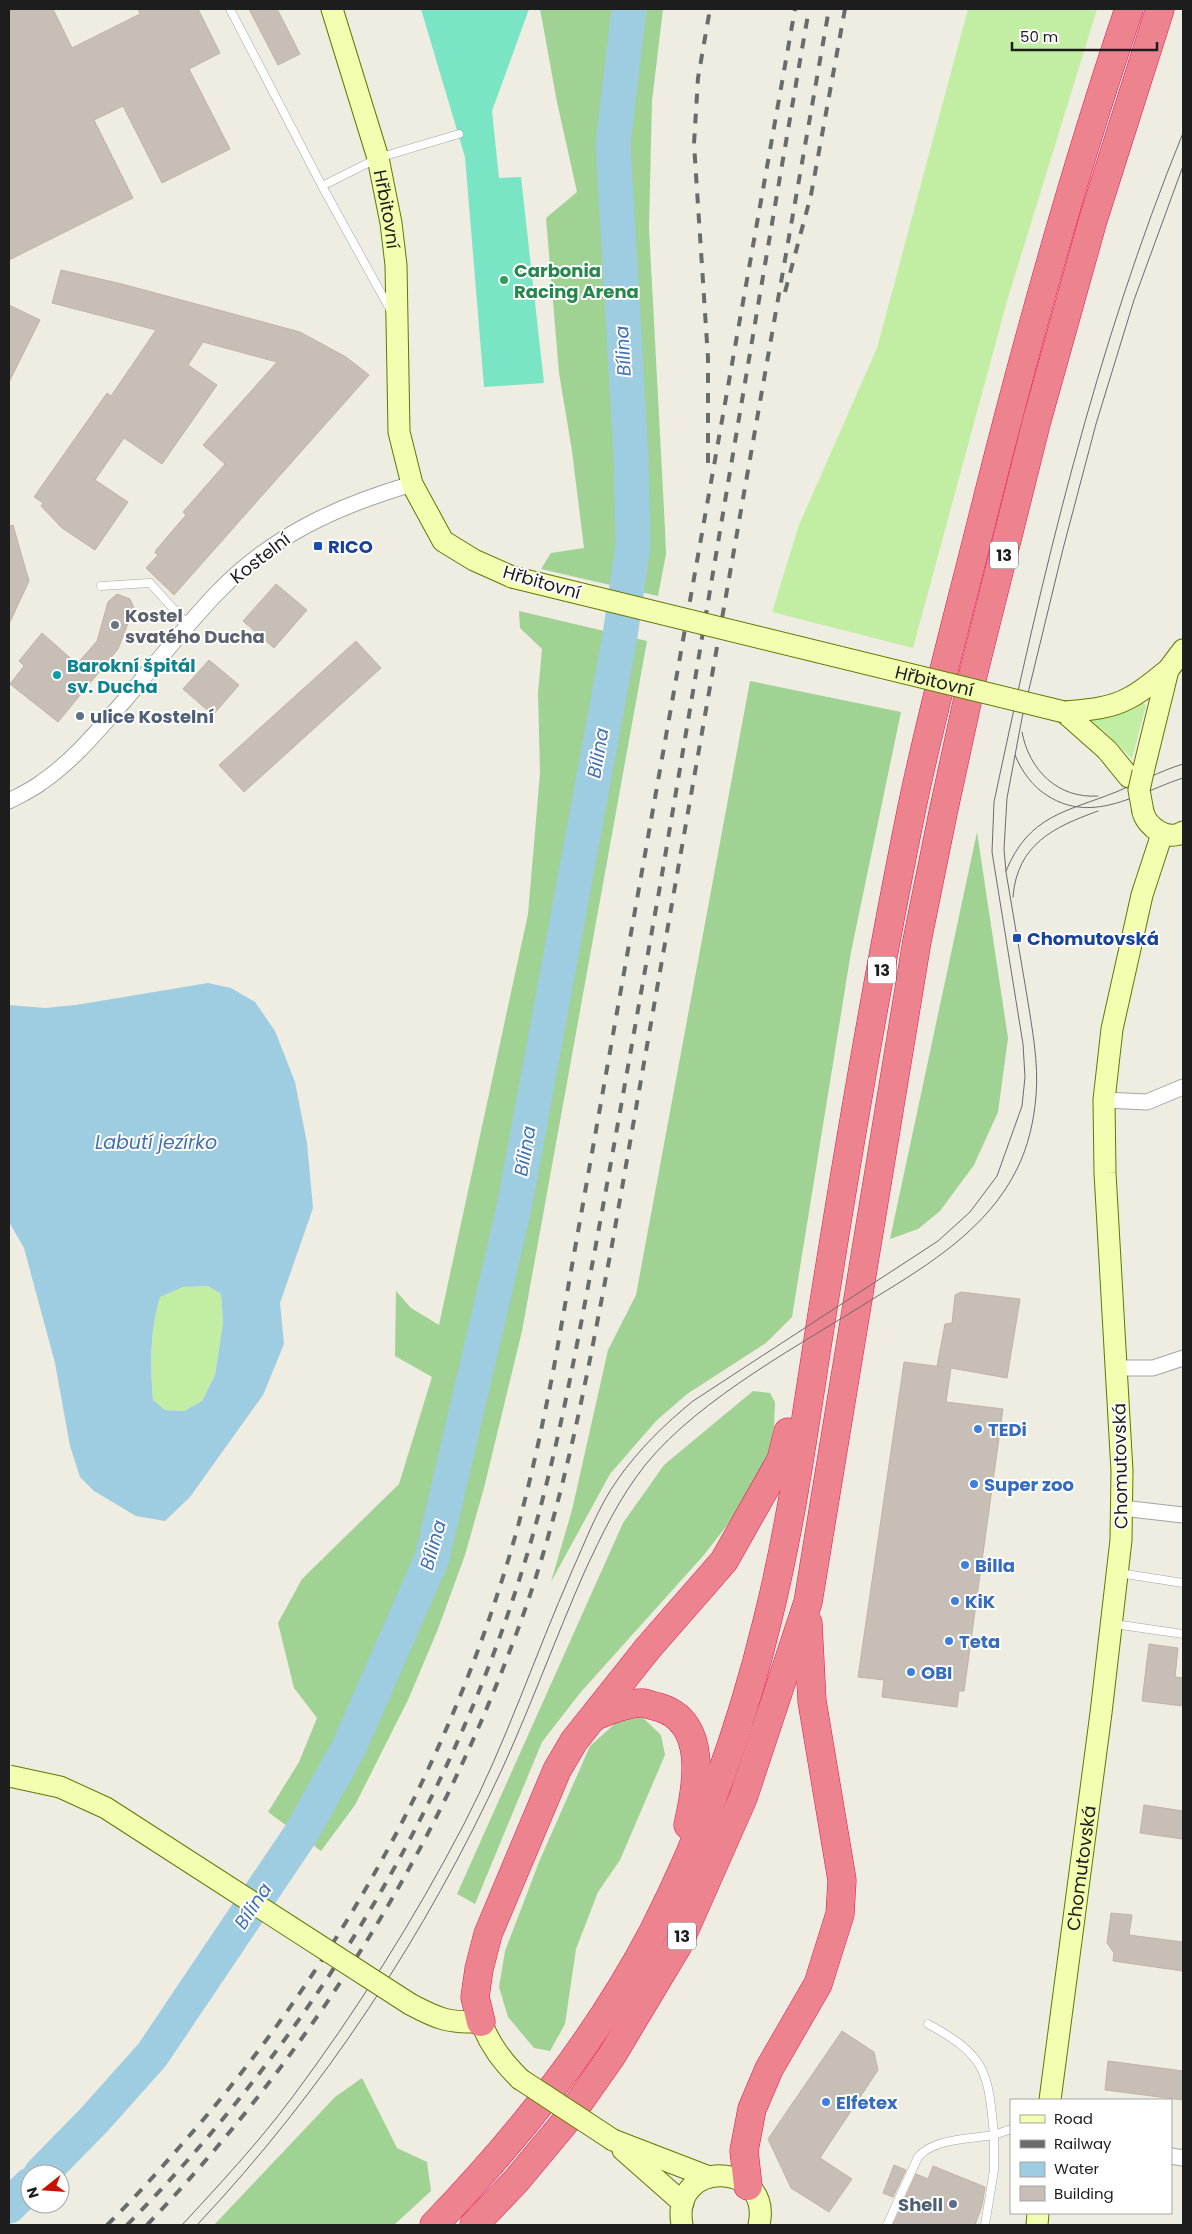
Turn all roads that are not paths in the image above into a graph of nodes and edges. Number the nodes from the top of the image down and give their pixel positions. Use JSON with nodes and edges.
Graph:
{"nodes":[{"id":1,"x":230,"y":9,"type":"edge"},
{"id":2,"x":332,"y":9,"type":"edge"},
{"id":3,"x":1129,"y":9,"type":"edge"},
{"id":4,"x":1160,"y":9,"type":"edge"},
{"id":5,"x":459,"y":134,"type":"dead end"},
{"id":6,"x":378,"y":158,"type":"junction"},
{"id":7,"x":322,"y":186,"type":"junction"},
{"id":8,"x":397,"y":322,"type":"junction"},
{"id":9,"x":412,"y":484,"type":"junction"},
{"id":10,"x":101,"y":586,"type":"dead end"},
{"id":11,"x":188,"y":625,"type":"junction"},
{"id":12,"x":1183,"y":650,"type":"edge"},
{"id":13,"x":1168,"y":670,"type":"junction"},
{"id":14,"x":1064,"y":712,"type":"junction"},
{"id":15,"x":1137,"y":780,"type":"junction"},
{"id":16,"x":9,"y":801,"type":"edge"},
{"id":17,"x":1183,"y":832,"type":"edge"},
{"id":18,"x":1162,"y":834,"type":"junction"},
{"id":19,"x":1183,"y":1087,"type":"edge"},
{"id":20,"x":1104,"y":1100,"type":"junction"},
{"id":21,"x":836,"y":1229,"type":"junction"},
{"id":22,"x":1183,"y":1358,"type":"edge"},
{"id":23,"x":1117,"y":1368,"type":"junction"},
{"id":24,"x":1122,"y":1508,"type":"junction"},
{"id":25,"x":1183,"y":1515,"type":"edge"},
{"id":26,"x":1117,"y":1572,"type":"junction"},
{"id":27,"x":1183,"y":1583,"type":"edge"},
{"id":28,"x":808,"y":1602,"type":"junction"},
{"id":29,"x":1112,"y":1624,"type":"junction"},
{"id":30,"x":1183,"y":1634,"type":"edge"},
{"id":31,"x":595,"y":1716,"type":"junction"},
{"id":32,"x":9,"y":1776,"type":"edge"},
{"id":33,"x":653,"y":1932,"type":"junction"},
{"id":34,"x":481,"y":2022,"type":"junction"},
{"id":35,"x":928,"y":2024,"type":"dead end"},
{"id":36,"x":1050,"y":2099,"type":"edge"},
{"id":37,"x":1010,"y":2129,"type":"edge"},
{"id":38,"x":994,"y":2135,"type":"junction"},
{"id":39,"x":613,"y":2140,"type":"junction"},
{"id":40,"x":709,"y":2177,"type":"junction"},
{"id":41,"x":748,"y":2186,"type":"junction"},
{"id":42,"x":683,"y":2203,"type":"junction"},
{"id":43,"x":988,"y":2224,"type":"edge"},
{"id":44,"x":434,"y":2225,"type":"edge"},
{"id":45,"x":474,"y":2225,"type":"edge"},
{"id":46,"x":682,"y":2225,"type":"edge"},
{"id":47,"x":760,"y":2225,"type":"edge"},
{"id":48,"x":887,"y":2225,"type":"edge"}],
"edges":[{"from":1,"to":7,"type":"lane"},
{"from":2,"to":6,"type":"street","name":"Hřbitovní"},
{"from":3,"to":21,"type":"highway","number":"13"},
{"from":4,"to":28,"type":"highway","number":"13"},
{"from":5,"to":6,"type":"lane"},
{"from":6,"to":7,"type":"lane"},
{"from":6,"to":8,"type":"street","name":"Hřbitovní"},
{"from":7,"to":8,"type":"lane"},
{"from":8,"to":9,"type":"street","name":"Hřbitovní"},
{"from":9,"to":11,"type":"street","name":"Kostelní"},
{"from":9,"to":14,"type":"street","name":"Hřbitovní","bridge":true},
{"from":10,"to":11,"type":"lane"},
{"from":11,"to":16,"type":"street","name":"Kostelní"},
{"from":12,"to":13,"type":"street"},
{"from":13,"to":14,"type":"street"},
{"from":13,"to":15,"type":"street"},
{"from":14,"to":15,"type":"street"},
{"from":15,"to":18,"type":"street","bridge":true},
{"from":17,"to":18,"type":"street"},
{"from":18,"to":20,"type":"street","name":"Chomutovská"},
{"from":19,"to":20,"type":"street"},
{"from":20,"to":23,"type":"street","name":"Chomutovská"},
{"from":21,"to":31,"type":"highway"},
{"from":21,"to":33,"type":"highway","number":"13"},
{"from":22,"to":23,"type":"street"},
{"from":23,"to":24,"type":"street","name":"Chomutovská"},
{"from":24,"to":25,"type":"street"},
{"from":24,"to":26,"type":"street","name":"Chomutovská"},
{"from":26,"to":27,"type":"lane"},
{"from":26,"to":29,"type":"street","name":"Chomutovská"},
{"from":28,"to":41,"type":"highway"},
{"from":28,"to":45,"type":"highway","number":"13"},
{"from":29,"to":30,"type":"lane"},
{"from":29,"to":36,"type":"street","name":"Chomutovská"},
{"from":31,"to":33,"type":"highway"},
{"from":31,"to":34,"type":"highway"},
{"from":32,"to":34,"type":"street","bridge":true},
{"from":33,"to":44,"type":"highway","number":"13"},
{"from":34,"to":39,"type":"street","bridge":true},
{"from":35,"to":38,"type":"lane"},
{"from":37,"to":38,"type":"lane"},
{"from":38,"to":43,"type":"lane"},
{"from":38,"to":48,"type":"lane"},
{"from":39,"to":40,"type":"street"},
{"from":39,"to":42,"type":"street"},
{"from":40,"to":41,"type":"street"},
{"from":40,"to":42,"type":"street"},
{"from":41,"to":47,"type":"street"},
{"from":42,"to":46,"type":"street"}]}
